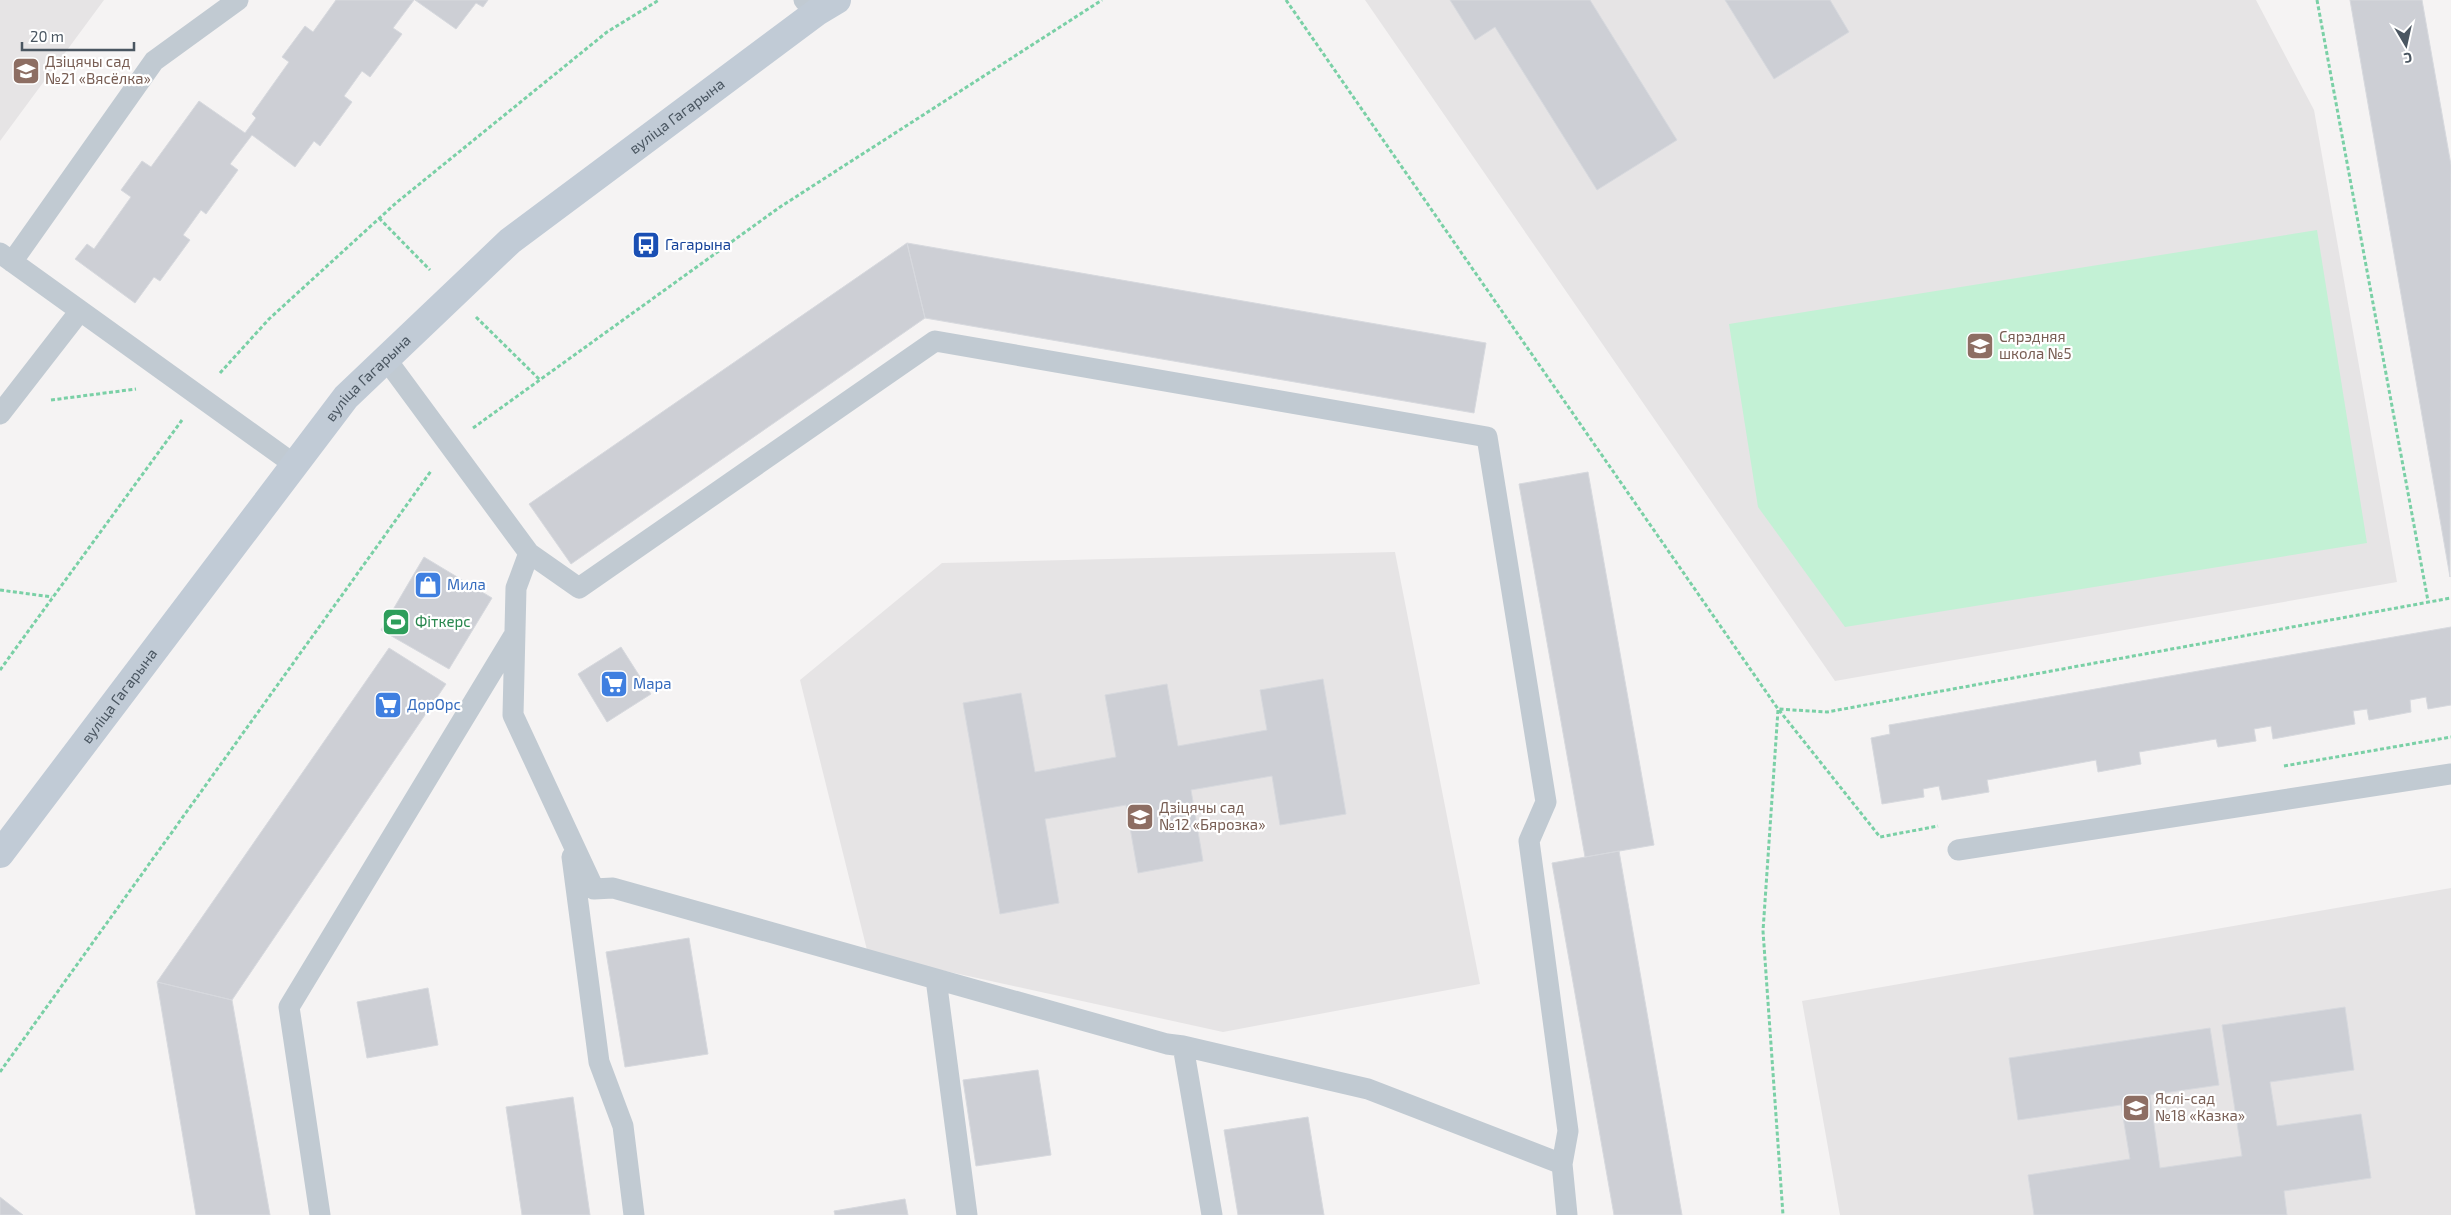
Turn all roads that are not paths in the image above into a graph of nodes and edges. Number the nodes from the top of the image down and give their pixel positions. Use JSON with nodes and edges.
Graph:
{"nodes":[{"id":1,"x":238,"y":0,"type":"edge"},
{"id":2,"x":819,"y":4,"type":"edge"},
{"id":3,"x":6,"y":257,"type":"edge"},
{"id":4,"x":80,"y":311,"type":"junction"},
{"id":5,"x":386,"y":359,"type":"junction"},
{"id":6,"x":3,"y":410,"type":"edge"},
{"id":7,"x":295,"y":465,"type":"junction"},
{"id":8,"x":529,"y":553,"type":"junction"},
{"id":9,"x":515,"y":635,"type":"junction"},
{"id":10,"x":2451,"y":774,"type":"edge"},
{"id":11,"x":570,"y":837,"type":"junction"},
{"id":12,"x":1958,"y":850,"type":"dead end"},
{"id":13,"x":0,"y":854,"type":"edge"},
{"id":14,"x":936,"y":979,"type":"junction"},
{"id":15,"x":1183,"y":1046,"type":"junction"},
{"id":16,"x":1562,"y":1164,"type":"junction"},
{"id":17,"x":320,"y":1215,"type":"edge"},
{"id":18,"x":634,"y":1215,"type":"edge"},
{"id":19,"x":967,"y":1215,"type":"edge"},
{"id":20,"x":1212,"y":1215,"type":"edge"},
{"id":21,"x":1567,"y":1215,"type":"edge"}],
"edges":[{"from":1,"to":3,"type":"lane"},
{"from":2,"to":5,"type":"main road","name":"вуліца Гагарына"},
{"from":3,"to":4,"type":"lane"},
{"from":4,"to":6,"type":"lane"},
{"from":4,"to":7,"type":"lane"},
{"from":5,"to":7,"type":"main road","name":"вуліца Гагарына"},
{"from":5,"to":8,"type":"lane"},
{"from":7,"to":13,"type":"main road","name":"вуліца Гагарына"},
{"from":8,"to":9,"type":"lane"},
{"from":8,"to":16,"type":"lane"},
{"from":9,"to":11,"type":"lane"},
{"from":9,"to":17,"type":"lane"},
{"from":10,"to":12,"type":"lane"},
{"from":11,"to":14,"type":"lane"},
{"from":11,"to":18,"type":"lane"},
{"from":14,"to":15,"type":"lane"},
{"from":14,"to":19,"type":"lane"},
{"from":15,"to":16,"type":"lane"},
{"from":15,"to":20,"type":"lane"},
{"from":16,"to":21,"type":"lane"}]}
